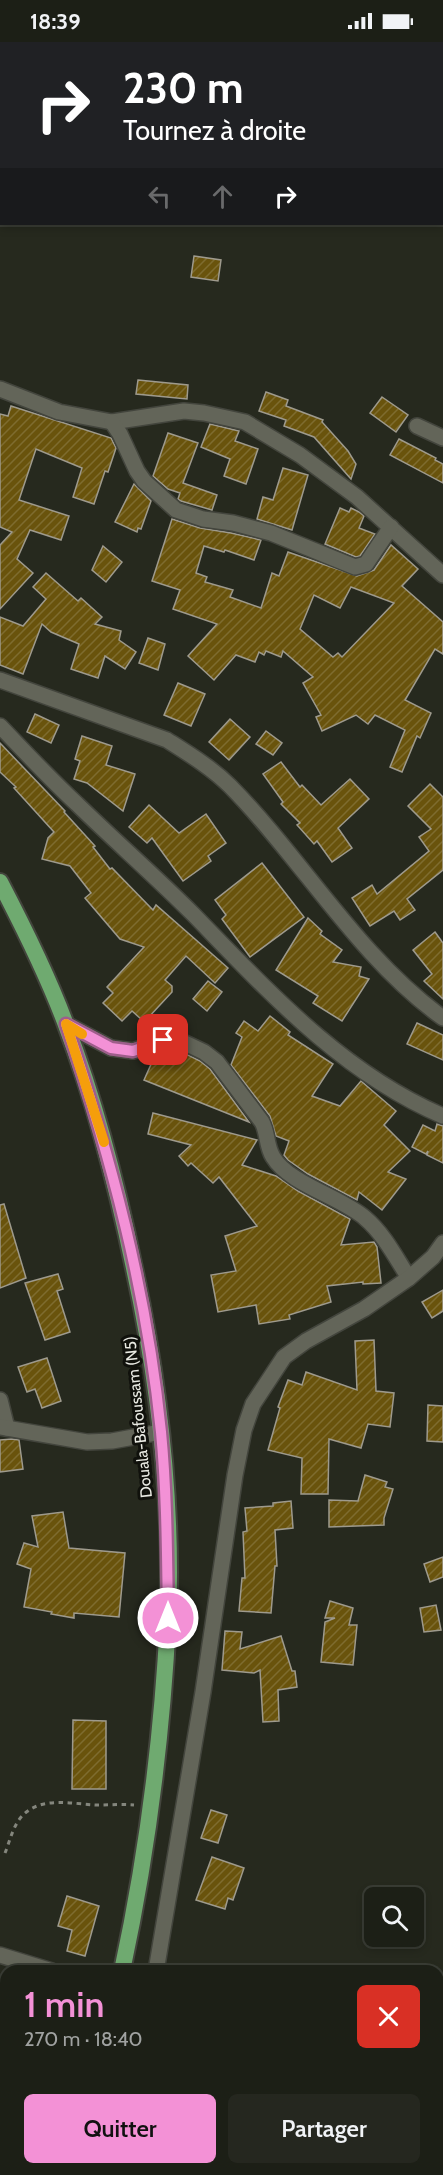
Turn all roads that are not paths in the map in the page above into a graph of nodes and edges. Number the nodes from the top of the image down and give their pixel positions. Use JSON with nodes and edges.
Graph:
{"nodes":[{"id":1,"x":0,"y":389,"type":"edge"},
{"id":2,"x":112,"y":422,"type":"junction"},
{"id":3,"x":417,"y":426,"type":"dead end"},
{"id":4,"x":443,"y":438,"type":"edge"},
{"id":5,"x":391,"y":527,"type":"junction"},
{"id":6,"x":443,"y":575,"type":"edge"},
{"id":7,"x":0,"y":680,"type":"edge"},
{"id":8,"x":0,"y":726,"type":"edge"},
{"id":9,"x":0,"y":882,"type":"edge"},
{"id":10,"x":443,"y":1018,"type":"edge"},
{"id":11,"x":66,"y":1024,"type":"junction"},
{"id":12,"x":443,"y":1116,"type":"edge"},
{"id":13,"x":443,"y":1243,"type":"edge"},
{"id":14,"x":409,"y":1278,"type":"junction"},
{"id":15,"x":0,"y":1401,"type":"edge"},
{"id":16,"x":3,"y":1427,"type":"edge"},
{"id":17,"x":161,"y":1432,"type":"junction"},
{"id":18,"x":0,"y":1955,"type":"edge"},
{"id":19,"x":32,"y":1965,"type":"edge"},
{"id":20,"x":123,"y":1965,"type":"edge"},
{"id":21,"x":157,"y":1965,"type":"edge"}],
"edges":[{"from":1,"to":2,"type":"street"},
{"from":2,"to":5,"type":"street"},
{"from":2,"to":5,"type":"street"},
{"from":3,"to":4,"type":"street"},
{"from":5,"to":6,"type":"street"},
{"from":7,"to":10,"type":"street"},
{"from":8,"to":12,"type":"street"},
{"from":9,"to":11,"type":"highway","name":"Douala-Bafoussam (N5)"},
{"from":11,"to":14,"type":"street"},
{"from":11,"to":17,"type":"highway","name":"Douala-Bafoussam (N5)"},
{"from":13,"to":14,"type":"street"},
{"from":14,"to":21,"type":"street"},
{"from":15,"to":16,"type":"street"},
{"from":16,"to":17,"type":"street"},
{"from":17,"to":20,"type":"highway","name":"Douala-Bafoussam (N5)"},
{"from":18,"to":19,"type":"street"}]}
